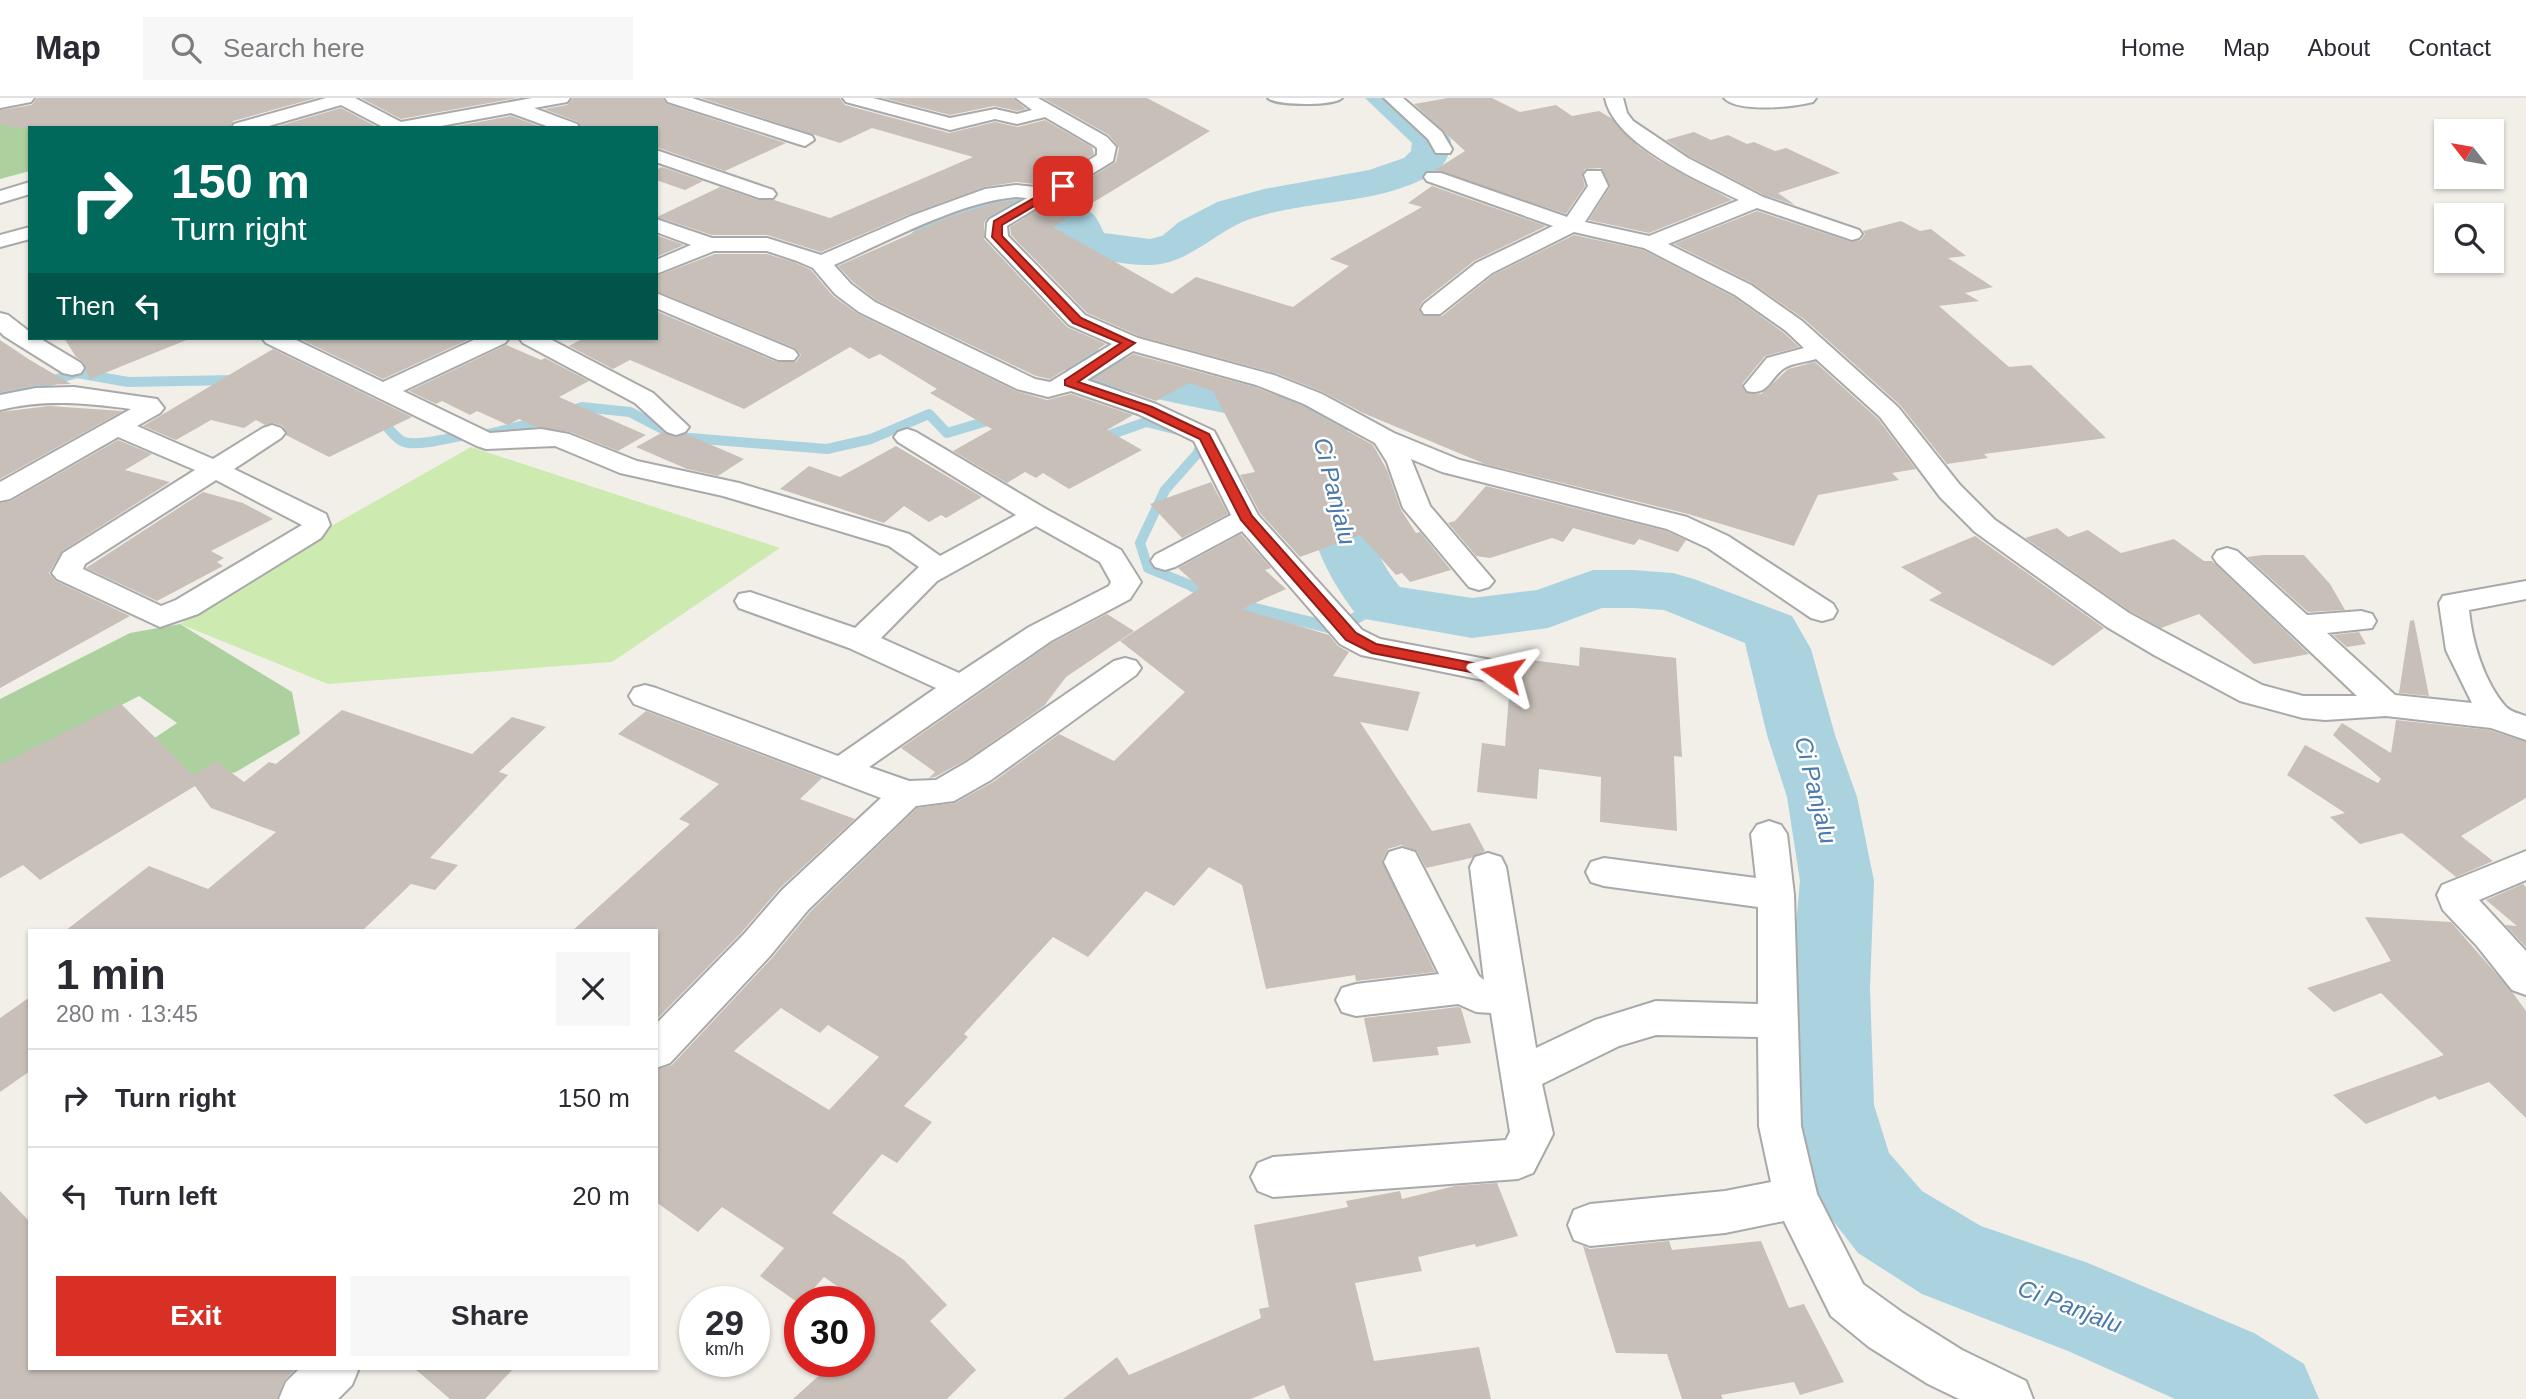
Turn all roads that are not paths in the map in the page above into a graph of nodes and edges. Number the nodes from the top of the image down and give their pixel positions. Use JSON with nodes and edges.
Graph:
{"nodes":[{"id":1,"x":25,"y":98,"type":"edge"},
{"id":2,"x":343,"y":98,"type":"edge"},
{"id":3,"x":561,"y":98,"type":"edge"},
{"id":4,"x":674,"y":98,"type":"edge"},
{"id":5,"x":852,"y":98,"type":"edge"},
{"id":6,"x":1025,"y":98,"type":"edge"},
{"id":7,"x":1277,"y":98,"type":"edge"},
{"id":8,"x":1333,"y":98,"type":"edge"},
{"id":9,"x":1393,"y":98,"type":"edge"},
{"id":10,"x":1614,"y":98,"type":"edge"},
{"id":11,"x":1733,"y":98,"type":"edge"},
{"id":12,"x":1807,"y":98,"type":"edge"},
{"id":13,"x":0,"y":103,"type":"edge"},
{"id":14,"x":511,"y":106,"type":"junction"},
{"id":15,"x":1048,"y":111,"type":"junction"},
{"id":16,"x":248,"y":126,"type":"edge"},
{"id":17,"x":395,"y":126,"type":"edge"},
{"id":18,"x":409,"y":126,"type":"edge"},
{"id":19,"x":565,"y":126,"type":"edge"},
{"id":20,"x":805,"y":140,"type":"dead end"},
{"id":21,"x":1443,"y":149,"type":"dead end"},
{"id":22,"x":658,"y":157,"type":"edge"},
{"id":23,"x":1594,"y":175,"type":"dead end"},
{"id":24,"x":1434,"y":177,"type":"dead end"},
{"id":25,"x":28,"y":189,"type":"edge"},
{"id":26,"x":766,"y":194,"type":"dead end"},
{"id":27,"x":1047,"y":195,"type":"junction"},
{"id":28,"x":0,"y":197,"type":"edge"},
{"id":29,"x":1756,"y":201,"type":"junction"},
{"id":30,"x":1571,"y":225,"type":"junction"},
{"id":31,"x":658,"y":226,"type":"edge"},
{"id":32,"x":28,"y":234,"type":"edge"},
{"id":33,"x":1852,"y":234,"type":"dead end"},
{"id":34,"x":0,"y":241,"type":"edge"},
{"id":35,"x":1651,"y":243,"type":"junction"},
{"id":36,"x":710,"y":245,"type":"junction"},
{"id":37,"x":821,"y":263,"type":"junction"},
{"id":38,"x":658,"y":267,"type":"edge"},
{"id":39,"x":658,"y":301,"type":"edge"},
{"id":40,"x":1432,"y":309,"type":"dead end"},
{"id":41,"x":0,"y":320,"type":"edge"},
{"id":42,"x":278,"y":340,"type":"edge"},
{"id":43,"x":493,"y":340,"type":"edge"},
{"id":44,"x":535,"y":340,"type":"edge"},
{"id":45,"x":1130,"y":343,"type":"junction"},
{"id":46,"x":1822,"y":350,"type":"junction"},
{"id":47,"x":786,"y":355,"type":"dead end"},
{"id":48,"x":72,"y":368,"type":"dead end"},
{"id":49,"x":1074,"y":379,"type":"junction"},
{"id":50,"x":1756,"y":386,"type":"dead end"},
{"id":51,"x":385,"y":390,"type":"junction"},
{"id":52,"x":0,"y":403,"type":"edge"},
{"id":53,"x":676,"y":427,"type":"dead end"},
{"id":54,"x":119,"y":428,"type":"junction"},
{"id":55,"x":272,"y":433,"type":"dead end"},
{"id":56,"x":907,"y":437,"type":"dead end"},
{"id":57,"x":1385,"y":438,"type":"junction"},
{"id":58,"x":214,"y":468,"type":"junction"},
{"id":59,"x":0,"y":493,"type":"edge"},
{"id":60,"x":1036,"y":515,"type":"junction"},
{"id":61,"x":1246,"y":518,"type":"junction"},
{"id":62,"x":2227,"y":557,"type":"dead end"},
{"id":63,"x":1165,"y":561,"type":"dead end"},
{"id":64,"x":939,"y":568,"type":"junction"},
{"id":65,"x":1479,"y":581,"type":"dead end"},
{"id":66,"x":2526,"y":590,"type":"edge"},
{"id":67,"x":750,"y":601,"type":"dead end"},
{"id":68,"x":1822,"y":611,"type":"dead end"},
{"id":69,"x":2361,"y":621,"type":"dead end"},
{"id":70,"x":2300,"y":625,"type":"junction"},
{"id":71,"x":860,"y":641,"type":"junction"},
{"id":72,"x":1125,"y":668,"type":"dead end"},
{"id":73,"x":1502,"y":673,"type":"dead end"},
{"id":74,"x":961,"y":687,"type":"junction"},
{"id":75,"x":645,"y":696,"type":"dead end"},
{"id":76,"x":2386,"y":705,"type":"junction"},
{"id":77,"x":2496,"y":717,"type":"junction"},
{"id":78,"x":2526,"y":729,"type":"edge"},
{"id":79,"x":841,"y":770,"type":"junction"},
{"id":80,"x":908,"y":793,"type":"junction"},
{"id":81,"x":1769,"y":834,"type":"dead end"},
{"id":82,"x":1402,"y":862,"type":"dead end"},
{"id":83,"x":2526,"y":865,"type":"edge"},
{"id":84,"x":1488,"y":867,"type":"dead end"},
{"id":85,"x":1604,"y":872,"type":"dead end"},
{"id":86,"x":1776,"y":895,"type":"junction"},
{"id":87,"x":2526,"y":979,"type":"edge"},
{"id":88,"x":1465,"y":987,"type":"junction"},
{"id":89,"x":1508,"y":997,"type":"junction"},
{"id":90,"x":1356,"y":1000,"type":"dead end"},
{"id":91,"x":1778,"y":1021,"type":"junction"},
{"id":92,"x":658,"y":1049,"type":"edge"},
{"id":93,"x":1520,"y":1076,"type":"junction"},
{"id":94,"x":1273,"y":1177,"type":"dead end"},
{"id":95,"x":1796,"y":1198,"type":"junction"},
{"id":96,"x":1590,"y":1225,"type":"dead end"},
{"id":97,"x":333,"y":1370,"type":"edge"},
{"id":98,"x":303,"y":1399,"type":"edge"},
{"id":99,"x":2008,"y":1399,"type":"edge"}],
"edges":[{"from":1,"to":13,"type":"street"},
{"from":2,"to":16,"type":"street"},
{"from":2,"to":17,"type":"street"},
{"from":3,"to":14,"type":"street"},
{"from":4,"to":20,"type":"street"},
{"from":5,"to":15,"type":"street"},
{"from":6,"to":15,"type":"street"},
{"from":7,"to":8,"type":"street"},
{"from":9,"to":21,"type":"street"},
{"from":10,"to":29,"type":"street"},
{"from":11,"to":12,"type":"street"},
{"from":14,"to":18,"type":"street"},
{"from":14,"to":19,"type":"street"},
{"from":15,"to":27,"type":"street"},
{"from":22,"to":26,"type":"street"},
{"from":23,"to":30,"type":"street"},
{"from":24,"to":30,"type":"street"},
{"from":25,"to":28,"type":"street"},
{"from":27,"to":37,"type":"street"},
{"from":27,"to":45,"type":"street"},
{"from":29,"to":33,"type":"street"},
{"from":29,"to":35,"type":"street"},
{"from":30,"to":35,"type":"street"},
{"from":30,"to":40,"type":"street"},
{"from":31,"to":36,"type":"street"},
{"from":32,"to":34,"type":"street"},
{"from":35,"to":46,"type":"street"},
{"from":36,"to":37,"type":"street"},
{"from":36,"to":38,"type":"street"},
{"from":37,"to":49,"type":"street"},
{"from":39,"to":47,"type":"street"},
{"from":41,"to":48,"type":"street"},
{"from":42,"to":51,"type":"street"},
{"from":43,"to":51,"type":"street"},
{"from":44,"to":53,"type":"street"},
{"from":45,"to":49,"type":"street"},
{"from":45,"to":57,"type":"street"},
{"from":46,"to":50,"type":"street"},
{"from":46,"to":76,"type":"street"},
{"from":49,"to":61,"type":"street"},
{"from":51,"to":64,"type":"street"},
{"from":52,"to":54,"type":"street"},
{"from":54,"to":58,"type":"street"},
{"from":54,"to":59,"type":"street"},
{"from":55,"to":58,"type":"street"},
{"from":56,"to":60,"type":"street"},
{"from":57,"to":65,"type":"street"},
{"from":57,"to":68,"type":"street"},
{"from":58,"to":58,"type":"street"},
{"from":60,"to":64,"type":"street"},
{"from":60,"to":74,"type":"street"},
{"from":61,"to":63,"type":"street"},
{"from":61,"to":73,"type":"street"},
{"from":62,"to":70,"type":"street"},
{"from":64,"to":71,"type":"street"},
{"from":66,"to":77,"type":"street"},
{"from":67,"to":71,"type":"street"},
{"from":69,"to":70,"type":"street"},
{"from":70,"to":76,"type":"street"},
{"from":71,"to":74,"type":"street"},
{"from":72,"to":80,"type":"street"},
{"from":74,"to":79,"type":"street"},
{"from":75,"to":79,"type":"street"},
{"from":76,"to":77,"type":"street"},
{"from":77,"to":78,"type":"street"},
{"from":79,"to":80,"type":"street"},
{"from":80,"to":92,"type":"street"},
{"from":81,"to":86,"type":"street"},
{"from":82,"to":88,"type":"street"},
{"from":83,"to":87,"type":"street"},
{"from":84,"to":89,"type":"street"},
{"from":85,"to":86,"type":"street"},
{"from":86,"to":91,"type":"street"},
{"from":88,"to":89,"type":"street"},
{"from":88,"to":90,"type":"street"},
{"from":89,"to":93,"type":"street"},
{"from":91,"to":93,"type":"street"},
{"from":91,"to":95,"type":"street"},
{"from":93,"to":94,"type":"street"},
{"from":95,"to":96,"type":"street"},
{"from":95,"to":99,"type":"street"},
{"from":97,"to":98,"type":"street"}]}
